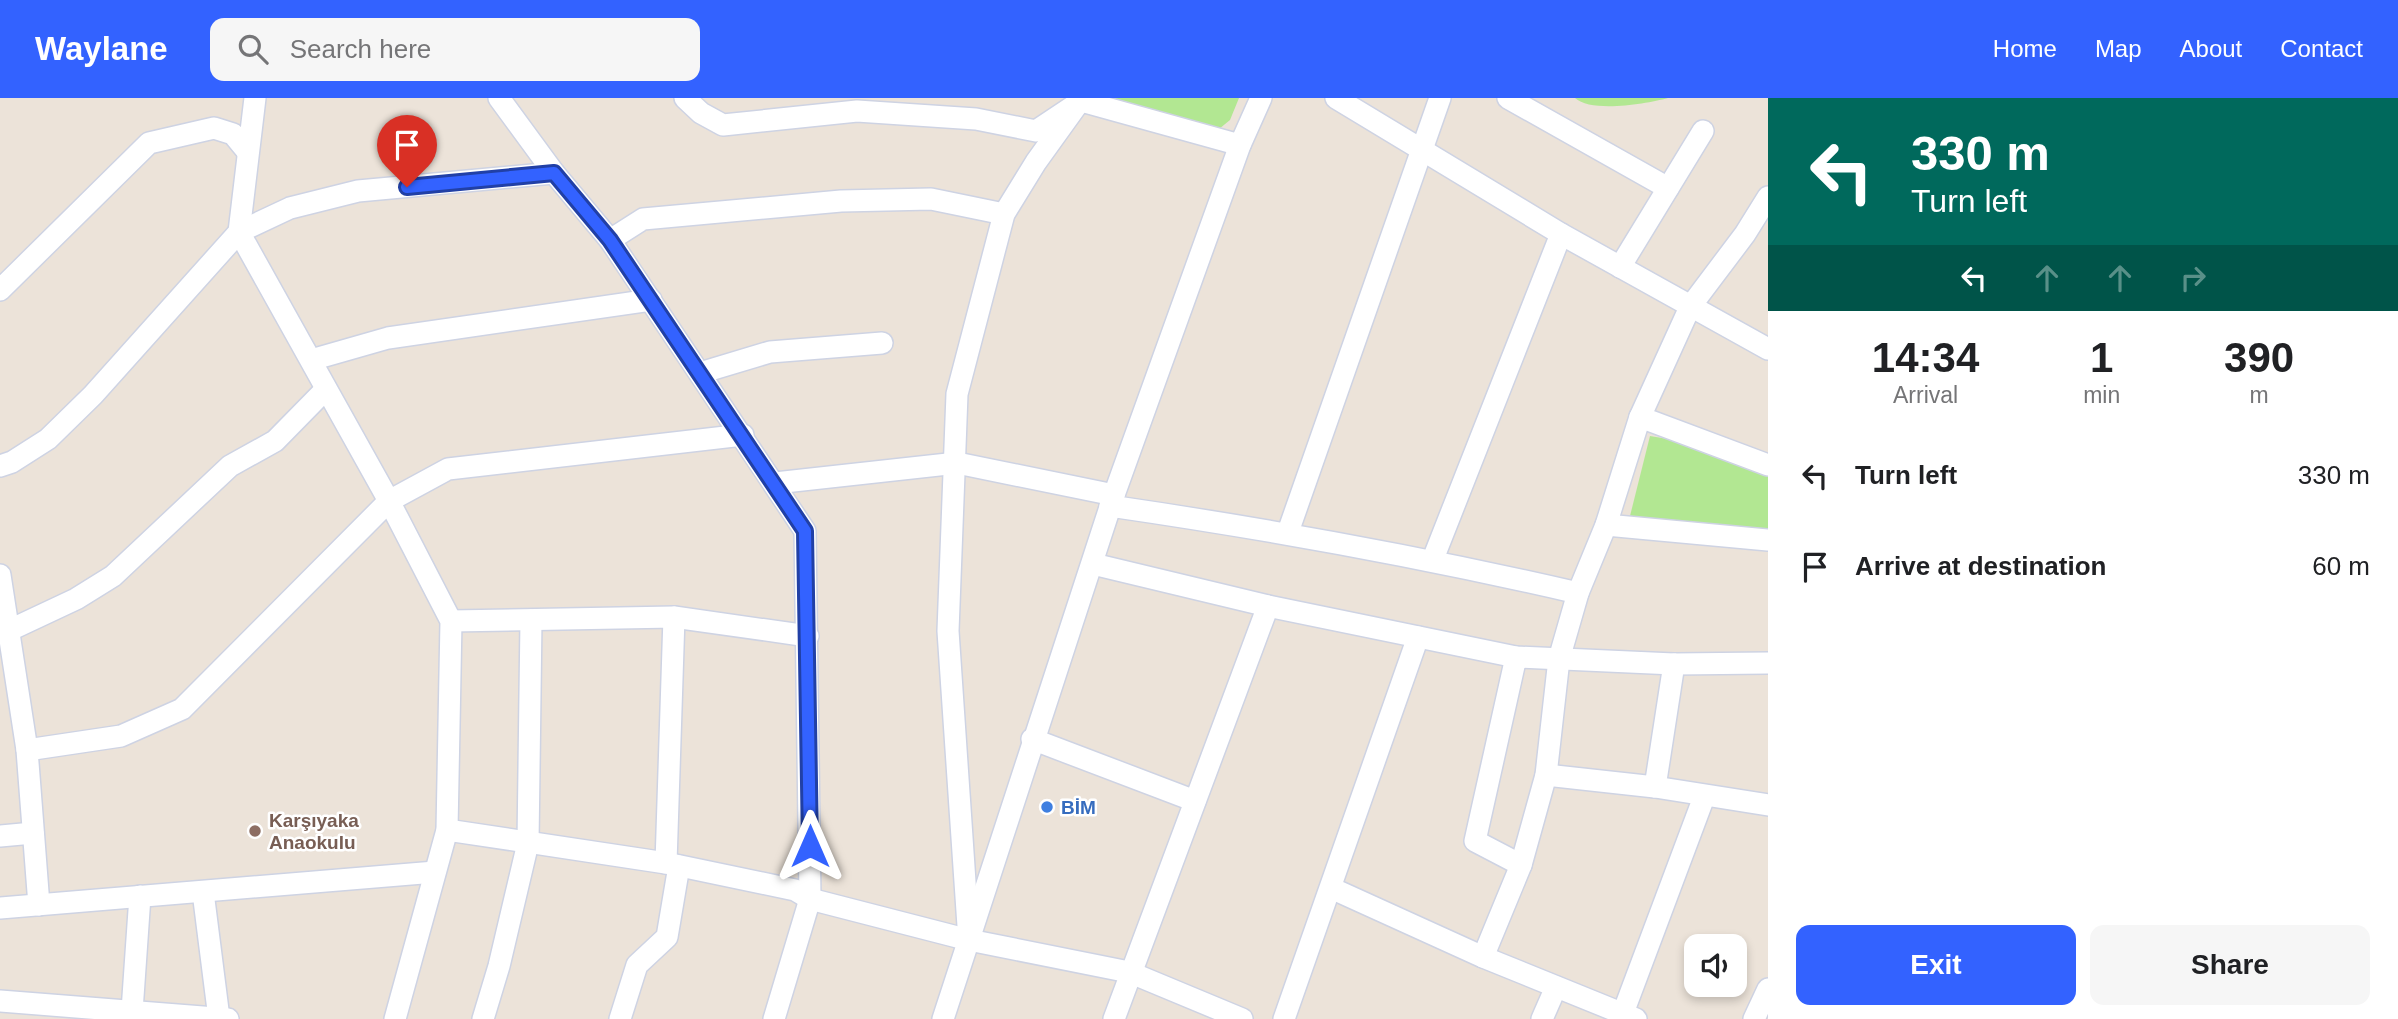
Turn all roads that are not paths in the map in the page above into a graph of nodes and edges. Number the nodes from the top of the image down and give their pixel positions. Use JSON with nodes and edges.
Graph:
{"nodes":[{"id":1,"x":255,"y":98,"type":"edge"},
{"id":2,"x":499,"y":98,"type":"edge"},
{"id":3,"x":685,"y":98,"type":"edge"},
{"id":4,"x":1261,"y":98,"type":"edge"},
{"id":5,"x":1336,"y":98,"type":"edge"},
{"id":6,"x":1440,"y":98,"type":"edge"},
{"id":7,"x":1508,"y":98,"type":"edge"},
{"id":8,"x":1082,"y":100,"type":"edge"},
{"id":9,"x":1703,"y":131,"type":"dead end"},
{"id":10,"x":1240,"y":145,"type":"junction"},
{"id":11,"x":1422,"y":148,"type":"junction"},
{"id":12,"x":247,"y":151,"type":"junction"},
{"id":13,"x":554,"y":173,"type":"junction"},
{"id":14,"x":1668,"y":188,"type":"junction"},
{"id":15,"x":1768,"y":197,"type":"edge"},
{"id":16,"x":1004,"y":214,"type":"junction"},
{"id":17,"x":239,"y":232,"type":"junction"},
{"id":18,"x":1561,"y":233,"type":"junction"},
{"id":19,"x":610,"y":240,"type":"junction"},
{"id":20,"x":1620,"y":267,"type":"junction"},
{"id":21,"x":0,"y":290,"type":"edge"},
{"id":22,"x":651,"y":300,"type":"junction"},
{"id":23,"x":1690,"y":307,"type":"junction"},
{"id":24,"x":882,"y":342,"type":"dead end"},
{"id":25,"x":1768,"y":349,"type":"edge"},
{"id":26,"x":311,"y":360,"type":"junction"},
{"id":27,"x":700,"y":373,"type":"junction"},
{"id":28,"x":326,"y":389,"type":"junction"},
{"id":29,"x":1640,"y":417,"type":"junction"},
{"id":30,"x":743,"y":435,"type":"junction"},
{"id":31,"x":957,"y":463,"type":"junction"},
{"id":32,"x":1768,"y":465,"type":"edge"},
{"id":33,"x":0,"y":466,"type":"edge"},
{"id":34,"x":775,"y":483,"type":"junction"},
{"id":35,"x":1112,"y":500,"type":"junction"},
{"id":36,"x":389,"y":501,"type":"junction"},
{"id":37,"x":1606,"y":525,"type":"junction"},
{"id":38,"x":1288,"y":532,"type":"junction"},
{"id":39,"x":1768,"y":540,"type":"edge"},
{"id":40,"x":1433,"y":559,"type":"junction"},
{"id":41,"x":1093,"y":564,"type":"junction"},
{"id":42,"x":0,"y":575,"type":"edge"},
{"id":43,"x":1578,"y":593,"type":"junction"},
{"id":44,"x":1268,"y":606,"type":"junction"},
{"id":45,"x":674,"y":617,"type":"junction"},
{"id":46,"x":531,"y":620,"type":"junction"},
{"id":47,"x":451,"y":621,"type":"junction"},
{"id":48,"x":10,"y":630,"type":"junction"},
{"id":49,"x":808,"y":636,"type":"junction"},
{"id":50,"x":1418,"y":637,"type":"junction"},
{"id":51,"x":1516,"y":657,"type":"junction"},
{"id":52,"x":1559,"y":659,"type":"junction"},
{"id":53,"x":1768,"y":663,"type":"edge"},
{"id":54,"x":1674,"y":664,"type":"junction"},
{"id":55,"x":1032,"y":739,"type":"junction"},
{"id":56,"x":27,"y":750,"type":"junction"},
{"id":57,"x":1546,"y":775,"type":"junction"},
{"id":58,"x":1655,"y":787,"type":"junction"},
{"id":59,"x":1704,"y":797,"type":"junction"},
{"id":60,"x":1195,"y":800,"type":"junction"},
{"id":61,"x":1768,"y":805,"type":"edge"},
{"id":62,"x":447,"y":830,"type":"junction"},
{"id":63,"x":33,"y":833,"type":"junction"},
{"id":64,"x":0,"y":836,"type":"edge"},
{"id":65,"x":528,"y":844,"type":"junction"},
{"id":66,"x":672,"y":865,"type":"junction"},
{"id":67,"x":1521,"y":865,"type":"junction"},
{"id":68,"x":435,"y":872,"type":"junction"},
{"id":69,"x":1331,"y":888,"type":"junction"},
{"id":70,"x":203,"y":892,"type":"junction"},
{"id":71,"x":140,"y":896,"type":"junction"},
{"id":72,"x":810,"y":899,"type":"junction"},
{"id":73,"x":39,"y":905,"type":"junction"},
{"id":74,"x":0,"y":908,"type":"edge"},
{"id":75,"x":969,"y":940,"type":"junction"},
{"id":76,"x":1483,"y":957,"type":"junction"},
{"id":77,"x":1129,"y":972,"type":"junction"},
{"id":78,"x":1556,"y":987,"type":"junction"},
{"id":79,"x":1768,"y":989,"type":"edge"},
{"id":80,"x":0,"y":1002,"type":"edge"},
{"id":81,"x":132,"y":1011,"type":"junction"},
{"id":82,"x":1630,"y":1016,"type":"edge"},
{"id":83,"x":215,"y":1018,"type":"edge"},
{"id":84,"x":395,"y":1019,"type":"edge"},
{"id":85,"x":482,"y":1019,"type":"edge"},
{"id":86,"x":620,"y":1019,"type":"edge"},
{"id":87,"x":774,"y":1019,"type":"edge"},
{"id":88,"x":943,"y":1019,"type":"edge"},
{"id":89,"x":1114,"y":1019,"type":"edge"},
{"id":90,"x":1242,"y":1019,"type":"edge"},
{"id":91,"x":1284,"y":1019,"type":"edge"},
{"id":92,"x":1542,"y":1019,"type":"edge"},
{"id":93,"x":1754,"y":1019,"type":"edge"}],
"edges":[{"from":1,"to":12,"type":"street"},
{"from":2,"to":13,"type":"street"},
{"from":3,"to":8,"type":"street"},
{"from":4,"to":10,"type":"street"},
{"from":5,"to":11,"type":"street"},
{"from":6,"to":11,"type":"street"},
{"from":7,"to":14,"type":"street"},
{"from":8,"to":10,"type":"street"},
{"from":8,"to":16,"type":"street"},
{"from":9,"to":14,"type":"street"},
{"from":10,"to":35,"type":"street"},
{"from":11,"to":18,"type":"street"},
{"from":11,"to":38,"type":"street"},
{"from":12,"to":17,"type":"street"},
{"from":12,"to":21,"type":"street"},
{"from":13,"to":17,"type":"street"},
{"from":13,"to":19,"type":"street"},
{"from":14,"to":20,"type":"street"},
{"from":15,"to":23,"type":"street"},
{"from":16,"to":19,"type":"street"},
{"from":16,"to":31,"type":"street"},
{"from":17,"to":26,"type":"street"},
{"from":17,"to":33,"type":"street"},
{"from":18,"to":20,"type":"street"},
{"from":18,"to":40,"type":"street"},
{"from":19,"to":22,"type":"street"},
{"from":20,"to":23,"type":"street"},
{"from":22,"to":26,"type":"street"},
{"from":22,"to":27,"type":"street"},
{"from":23,"to":25,"type":"street"},
{"from":23,"to":29,"type":"street"},
{"from":24,"to":27,"type":"street"},
{"from":26,"to":28,"type":"street"},
{"from":27,"to":30,"type":"street"},
{"from":28,"to":36,"type":"street"},
{"from":28,"to":48,"type":"street"},
{"from":29,"to":32,"type":"street"},
{"from":29,"to":37,"type":"street"},
{"from":30,"to":34,"type":"street"},
{"from":30,"to":36,"type":"street"},
{"from":31,"to":34,"type":"street"},
{"from":31,"to":35,"type":"street"},
{"from":31,"to":75,"type":"street"},
{"from":34,"to":49,"type":"street"},
{"from":35,"to":38,"type":"street"},
{"from":35,"to":41,"type":"street"},
{"from":36,"to":47,"type":"street"},
{"from":36,"to":56,"type":"street"},
{"from":37,"to":39,"type":"street"},
{"from":37,"to":43,"type":"street"},
{"from":38,"to":40,"type":"street"},
{"from":40,"to":43,"type":"street"},
{"from":41,"to":44,"type":"street"},
{"from":41,"to":55,"type":"street"},
{"from":42,"to":48,"type":"street"},
{"from":43,"to":52,"type":"street"},
{"from":44,"to":50,"type":"street"},
{"from":44,"to":60,"type":"street"},
{"from":45,"to":46,"type":"street"},
{"from":45,"to":49,"type":"street"},
{"from":45,"to":66,"type":"street"},
{"from":46,"to":47,"type":"street"},
{"from":46,"to":65,"type":"street"},
{"from":47,"to":62,"type":"street"},
{"from":48,"to":56,"type":"street"},
{"from":49,"to":72,"type":"street"},
{"from":50,"to":51,"type":"street"},
{"from":50,"to":69,"type":"street"},
{"from":51,"to":52,"type":"street"},
{"from":51,"to":67,"type":"street"},
{"from":52,"to":54,"type":"street"},
{"from":52,"to":57,"type":"street"},
{"from":53,"to":54,"type":"street"},
{"from":54,"to":58,"type":"street"},
{"from":55,"to":60,"type":"street"},
{"from":55,"to":75,"type":"street"},
{"from":56,"to":63,"type":"street"},
{"from":57,"to":58,"type":"street"},
{"from":57,"to":67,"type":"street"},
{"from":58,"to":59,"type":"street"},
{"from":59,"to":61,"type":"street"},
{"from":59,"to":82,"type":"street"},
{"from":60,"to":77,"type":"street"},
{"from":62,"to":65,"type":"street"},
{"from":62,"to":68,"type":"street"},
{"from":63,"to":64,"type":"street"},
{"from":63,"to":73,"type":"street"},
{"from":65,"to":66,"type":"street"},
{"from":65,"to":85,"type":"street"},
{"from":66,"to":72,"type":"street"},
{"from":66,"to":86,"type":"street"},
{"from":67,"to":76,"type":"street"},
{"from":68,"to":70,"type":"street"},
{"from":68,"to":84,"type":"street"},
{"from":69,"to":76,"type":"street"},
{"from":69,"to":91,"type":"street"},
{"from":70,"to":71,"type":"street"},
{"from":70,"to":83,"type":"street"},
{"from":71,"to":73,"type":"street"},
{"from":71,"to":81,"type":"street"},
{"from":72,"to":75,"type":"street"},
{"from":72,"to":87,"type":"street"},
{"from":73,"to":74,"type":"street"},
{"from":75,"to":77,"type":"street"},
{"from":75,"to":88,"type":"street"},
{"from":76,"to":78,"type":"street"},
{"from":77,"to":89,"type":"street"},
{"from":77,"to":90,"type":"street"},
{"from":78,"to":82,"type":"street"},
{"from":78,"to":92,"type":"street"},
{"from":79,"to":93,"type":"street"},
{"from":80,"to":81,"type":"street"},
{"from":81,"to":83,"type":"street"}]}
